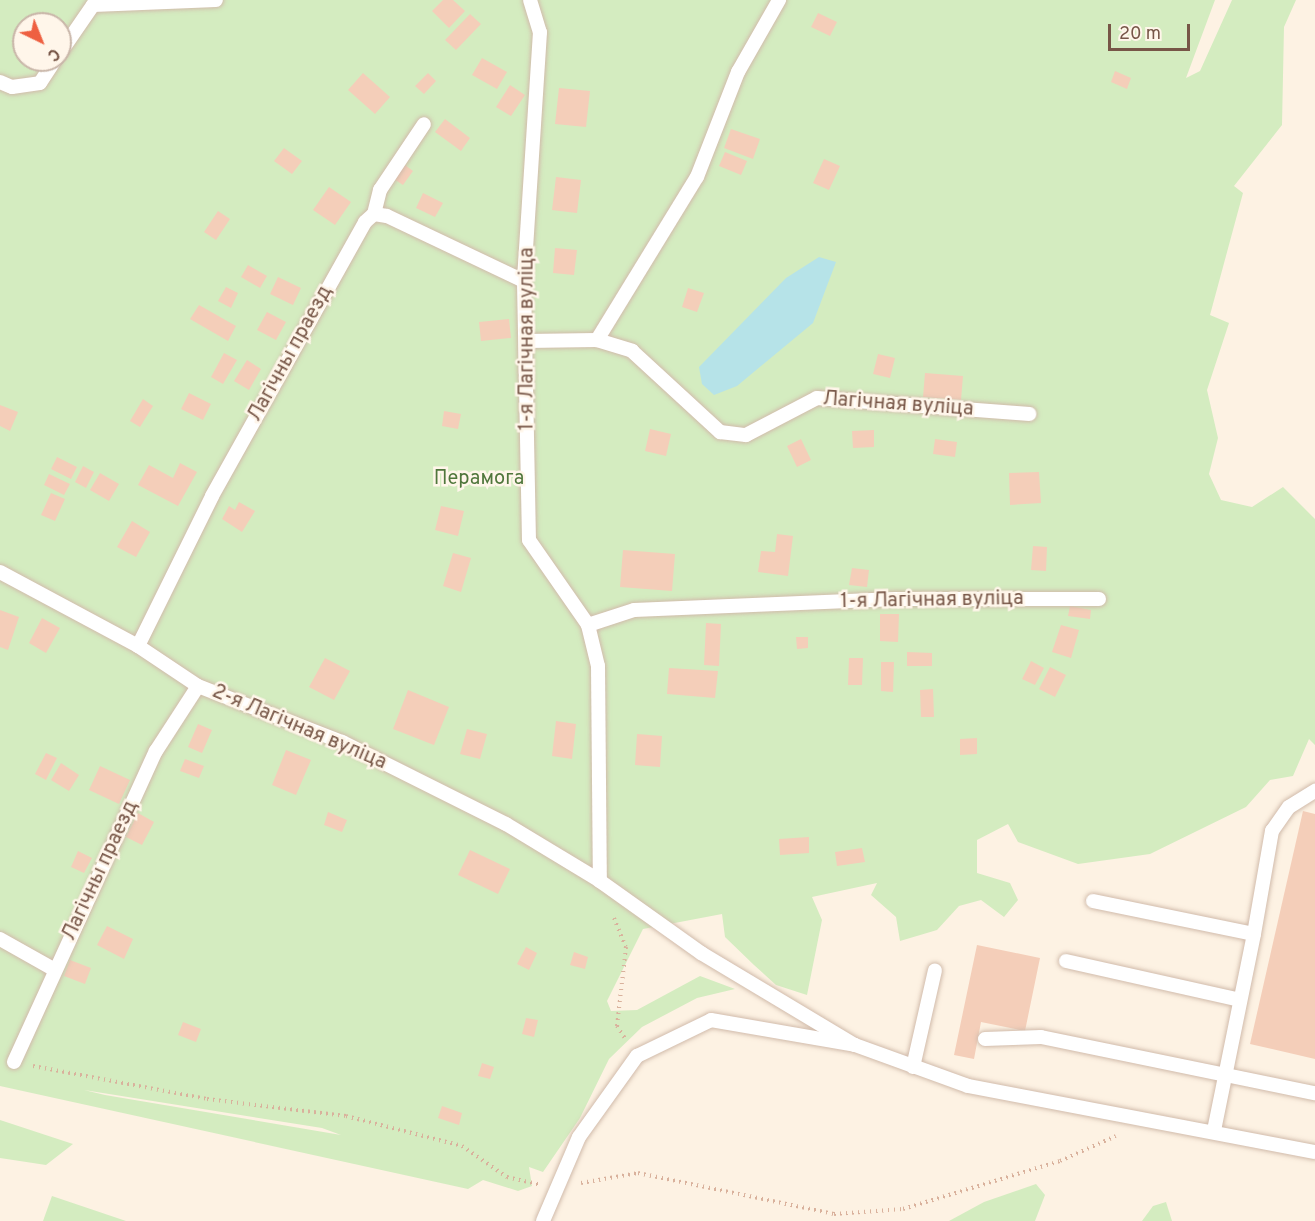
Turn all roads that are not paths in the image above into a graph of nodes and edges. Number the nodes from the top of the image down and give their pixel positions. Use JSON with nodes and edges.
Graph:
{"nodes":[{"id":1,"x":216,"y":0,"type":"edge"},
{"id":2,"x":530,"y":0,"type":"edge"},
{"id":3,"x":779,"y":0,"type":"edge"},
{"id":4,"x":93,"y":2,"type":"edge"},
{"id":5,"x":72,"y":34,"type":"edge"},
{"id":6,"x":47,"y":72,"type":"edge"},
{"id":7,"x":0,"y":82,"type":"edge"},
{"id":8,"x":424,"y":124,"type":"dead end"},
{"id":9,"x":374,"y":214,"type":"junction"},
{"id":10,"x":525,"y":281,"type":"junction"},
{"id":11,"x":597,"y":340,"type":"junction"},
{"id":12,"x":526,"y":341,"type":"junction"},
{"id":13,"x":1029,"y":414,"type":"dead end"},
{"id":14,"x":0,"y":572,"type":"edge"},
{"id":15,"x":1099,"y":599,"type":"dead end"},
{"id":16,"x":588,"y":625,"type":"junction"},
{"id":17,"x":138,"y":646,"type":"junction"},
{"id":18,"x":198,"y":686,"type":"junction"},
{"id":19,"x":1315,"y":791,"type":"edge"},
{"id":20,"x":600,"y":881,"type":"junction"},
{"id":21,"x":1093,"y":902,"type":"dead end"},
{"id":22,"x":1254,"y":934,"type":"junction"},
{"id":23,"x":0,"y":939,"type":"edge"},
{"id":24,"x":1066,"y":961,"type":"dead end"},
{"id":25,"x":55,"y":970,"type":"junction"},
{"id":26,"x":935,"y":970,"type":"dead end"},
{"id":27,"x":1240,"y":1000,"type":"junction"},
{"id":28,"x":985,"y":1038,"type":"dead end"},
{"id":29,"x":855,"y":1045,"type":"junction"},
{"id":30,"x":14,"y":1062,"type":"road end"},
{"id":31,"x":913,"y":1066,"type":"junction"},
{"id":32,"x":1225,"y":1076,"type":"junction"},
{"id":33,"x":1315,"y":1093,"type":"edge"},
{"id":34,"x":1214,"y":1131,"type":"junction"},
{"id":35,"x":1315,"y":1152,"type":"edge"},
{"id":36,"x":543,"y":1221,"type":"edge"}],
"edges":[{"from":1,"to":4,"type":"lane"},
{"from":2,"to":10,"type":"lane","name":"1-я Лагічная вуліца"},
{"from":3,"to":11,"type":"lane"},
{"from":4,"to":5,"type":"lane"},
{"from":6,"to":7,"type":"lane"},
{"from":8,"to":9,"type":"lane","name":"Лагічны праезд"},
{"from":9,"to":10,"type":"lane"},
{"from":9,"to":17,"type":"lane","name":"Лагічны праезд"},
{"from":10,"to":12,"type":"lane","name":"1-я Лагічная вуліца"},
{"from":11,"to":12,"type":"lane","name":"Лагічная вуліца"},
{"from":11,"to":13,"type":"lane","name":"Лагічная вуліца"},
{"from":12,"to":16,"type":"lane","name":"1-я Лагічная вуліца"},
{"from":14,"to":17,"type":"lane","name":"2-я Лагічная вуліца"},
{"from":15,"to":16,"type":"lane","name":"1-я Лагічная вуліца"},
{"from":16,"to":20,"type":"lane","name":"1-я Лагічная вуліца"},
{"from":17,"to":18,"type":"lane","name":"2-я Лагічная вуліца"},
{"from":18,"to":20,"type":"lane","name":"2-я Лагічная вуліца"},
{"from":18,"to":25,"type":"lane","name":"Лагічны праезд"},
{"from":19,"to":22,"type":"lane"},
{"from":20,"to":29,"type":"lane","name":"2-я Лагічная вуліца"},
{"from":21,"to":22,"type":"lane"},
{"from":22,"to":27,"type":"lane"},
{"from":23,"to":25,"type":"lane"},
{"from":24,"to":27,"type":"lane"},
{"from":25,"to":30,"type":"lane","name":"Лагічны праезд"},
{"from":26,"to":31,"type":"lane"},
{"from":27,"to":32,"type":"lane"},
{"from":28,"to":32,"type":"lane"},
{"from":29,"to":31,"type":"lane"},
{"from":29,"to":36,"type":"lane"},
{"from":31,"to":34,"type":"lane"},
{"from":32,"to":33,"type":"lane"},
{"from":32,"to":34,"type":"lane"},
{"from":34,"to":35,"type":"lane"}]}
